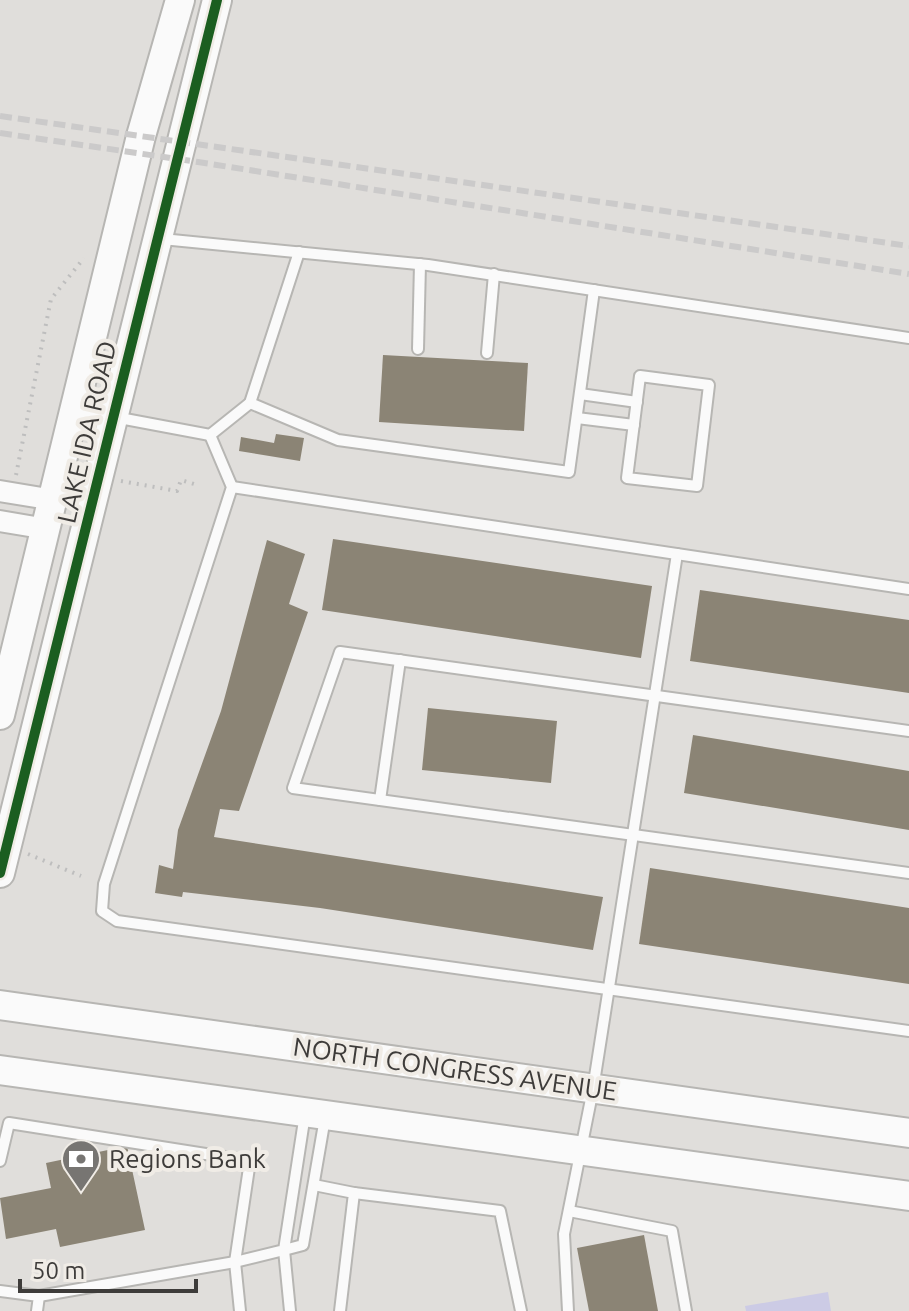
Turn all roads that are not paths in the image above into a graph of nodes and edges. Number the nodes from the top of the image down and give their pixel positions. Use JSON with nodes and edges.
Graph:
{"nodes":[{"id":1,"x":180,"y":0,"type":"edge"},
{"id":2,"x":217,"y":0,"type":"edge"},
{"id":3,"x":156,"y":238,"type":"junction"},
{"id":4,"x":299,"y":252,"type":"junction"},
{"id":5,"x":420,"y":264,"type":"junction"},
{"id":6,"x":494,"y":274,"type":"junction"},
{"id":7,"x":594,"y":290,"type":"junction"},
{"id":8,"x":909,"y":338,"type":"edge"},
{"id":9,"x":418,"y":349,"type":"dead end"},
{"id":10,"x":487,"y":353,"type":"dead end"},
{"id":11,"x":580,"y":394,"type":"junction"},
{"id":12,"x":637,"y":402,"type":"junction"},
{"id":13,"x":250,"y":403,"type":"junction"},
{"id":14,"x":75,"y":410,"type":"junction"},
{"id":15,"x":114,"y":417,"type":"junction"},
{"id":16,"x":577,"y":418,"type":"junction"},
{"id":17,"x":634,"y":425,"type":"junction"},
{"id":18,"x":210,"y":435,"type":"junction"},
{"id":19,"x":232,"y":487,"type":"junction"},
{"id":20,"x":6,"y":492,"type":"edge"},
{"id":21,"x":54,"y":500,"type":"junction"},
{"id":22,"x":0,"y":521,"type":"edge"},
{"id":23,"x":47,"y":529,"type":"junction"},
{"id":24,"x":677,"y":554,"type":"junction"},
{"id":25,"x":909,"y":589,"type":"edge"},
{"id":26,"x":400,"y":660,"type":"junction"},
{"id":27,"x":655,"y":695,"type":"junction"},
{"id":28,"x":0,"y":715,"type":"edge"},
{"id":29,"x":909,"y":731,"type":"edge"},
{"id":30,"x":380,"y":800,"type":"junction"},
{"id":31,"x":633,"y":835,"type":"junction"},
{"id":32,"x":0,"y":873,"type":"edge"},
{"id":33,"x":909,"y":873,"type":"edge"},
{"id":34,"x":609,"y":990,"type":"junction"},
{"id":35,"x":0,"y":1005,"type":"edge"},
{"id":36,"x":909,"y":1031,"type":"edge"},
{"id":37,"x":0,"y":1070,"type":"edge"},
{"id":38,"x":593,"y":1089,"type":"junction"},
{"id":39,"x":316,"y":1114,"type":"junction"},
{"id":40,"x":909,"y":1133,"type":"edge"},
{"id":41,"x":582,"y":1151,"type":"junction"},
{"id":42,"x":0,"y":1161,"type":"edge"},
{"id":43,"x":314,"y":1185,"type":"junction"},
{"id":44,"x":354,"y":1193,"type":"junction"},
{"id":45,"x":909,"y":1196,"type":"edge"},
{"id":46,"x":569,"y":1211,"type":"junction"},
{"id":47,"x":284,"y":1250,"type":"junction"},
{"id":48,"x":235,"y":1262,"type":"junction"},
{"id":49,"x":0,"y":1291,"type":"edge"},
{"id":50,"x":39,"y":1296,"type":"junction"},
{"id":51,"x":37,"y":1311,"type":"edge"},
{"id":52,"x":240,"y":1311,"type":"edge"},
{"id":53,"x":290,"y":1311,"type":"edge"},
{"id":54,"x":340,"y":1311,"type":"edge"},
{"id":55,"x":521,"y":1311,"type":"edge"},
{"id":56,"x":568,"y":1311,"type":"edge"},
{"id":57,"x":686,"y":1311,"type":"edge"}],
"edges":[{"from":1,"to":14,"type":"main road","name":"LAKE IDA ROAD"},
{"from":2,"to":3,"type":"main road","name":"LAKE IDA ROAD"},
{"from":3,"to":4,"type":"lane"},
{"from":3,"to":15,"type":"main road","name":"LAKE IDA ROAD"},
{"from":4,"to":5,"type":"lane"},
{"from":4,"to":13,"type":"lane"},
{"from":5,"to":6,"type":"lane"},
{"from":5,"to":9,"type":"lane"},
{"from":6,"to":7,"type":"lane"},
{"from":6,"to":10,"type":"lane"},
{"from":7,"to":8,"type":"lane"},
{"from":7,"to":11,"type":"lane"},
{"from":11,"to":12,"type":"lane"},
{"from":11,"to":16,"type":"lane"},
{"from":12,"to":17,"type":"lane"},
{"from":12,"to":17,"type":"lane"},
{"from":13,"to":16,"type":"lane"},
{"from":13,"to":18,"type":"lane"},
{"from":14,"to":15,"type":"lane"},
{"from":14,"to":21,"type":"main road","name":"LAKE IDA ROAD"},
{"from":15,"to":18,"type":"lane"},
{"from":15,"to":32,"type":"main road","name":"LAKE IDA ROAD"},
{"from":16,"to":17,"type":"lane"},
{"from":18,"to":19,"type":"lane"},
{"from":19,"to":24,"type":"lane"},
{"from":19,"to":34,"type":"lane"},
{"from":20,"to":21,"type":"street"},
{"from":21,"to":23,"type":"main road","name":"LAKE IDA ROAD"},
{"from":22,"to":23,"type":"street"},
{"from":23,"to":28,"type":"main road","name":"LAKE IDA ROAD"},
{"from":24,"to":25,"type":"lane"},
{"from":24,"to":27,"type":"lane"},
{"from":26,"to":27,"type":"lane"},
{"from":26,"to":30,"type":"lane"},
{"from":26,"to":30,"type":"lane"},
{"from":27,"to":29,"type":"lane"},
{"from":27,"to":31,"type":"lane"},
{"from":30,"to":31,"type":"lane"},
{"from":31,"to":33,"type":"lane"},
{"from":31,"to":34,"type":"lane"},
{"from":34,"to":36,"type":"lane"},
{"from":34,"to":38,"type":"lane"},
{"from":35,"to":38,"type":"main road","name":"NORTH CONGRESS AVENUE"},
{"from":37,"to":39,"type":"main road"},
{"from":38,"to":40,"type":"main road","name":"NORTH CONGRESS AVENUE"},
{"from":38,"to":41,"type":"lane"},
{"from":39,"to":41,"type":"main road"},
{"from":39,"to":43,"type":"lane"},
{"from":39,"to":47,"type":"lane"},
{"from":41,"to":45,"type":"main road"},
{"from":41,"to":46,"type":"lane"},
{"from":42,"to":48,"type":"lane"},
{"from":43,"to":44,"type":"lane"},
{"from":43,"to":47,"type":"lane"},
{"from":44,"to":54,"type":"lane"},
{"from":44,"to":55,"type":"lane"},
{"from":46,"to":56,"type":"lane"},
{"from":46,"to":57,"type":"lane"},
{"from":47,"to":48,"type":"lane"},
{"from":47,"to":53,"type":"lane"},
{"from":48,"to":50,"type":"lane"},
{"from":48,"to":52,"type":"lane"},
{"from":49,"to":50,"type":"lane"},
{"from":50,"to":51,"type":"lane"}]}
